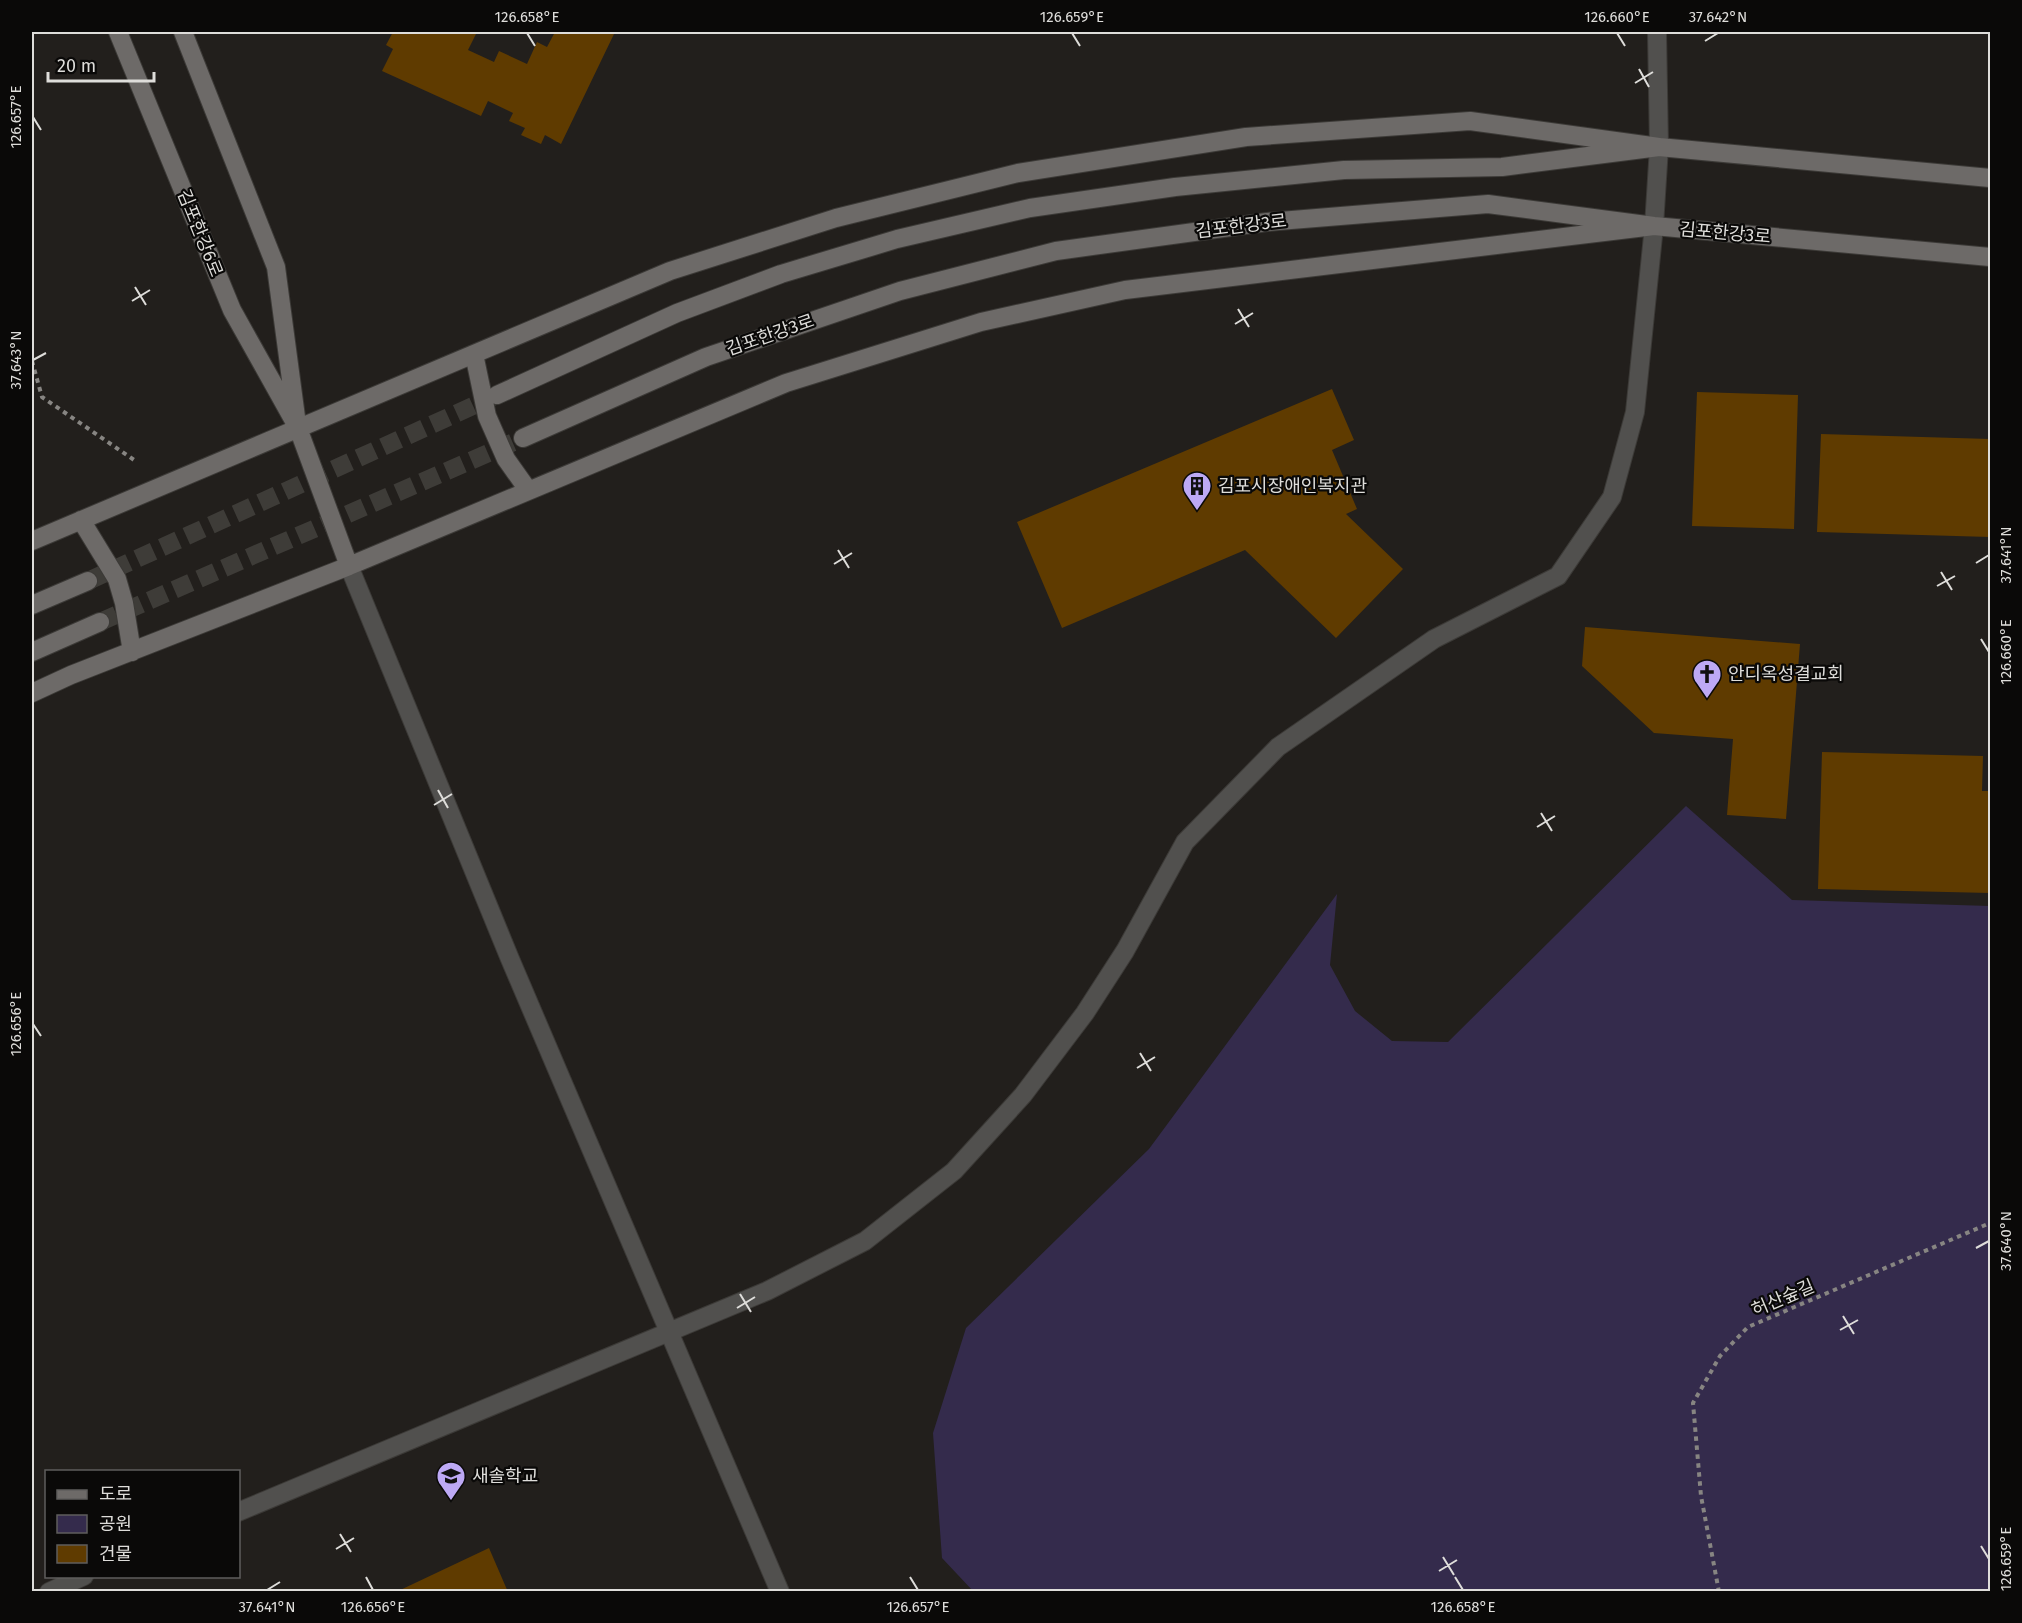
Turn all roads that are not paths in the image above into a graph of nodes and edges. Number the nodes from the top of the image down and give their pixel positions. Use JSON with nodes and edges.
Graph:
{"nodes":[{"id":1,"x":118,"y":32,"type":"edge"},
{"id":2,"x":183,"y":32,"type":"edge"},
{"id":3,"x":1657,"y":32,"type":"edge"},
{"id":4,"x":1659,"y":147,"type":"junction"},
{"id":5,"x":1990,"y":178,"type":"edge"},
{"id":6,"x":1654,"y":226,"type":"junction"},
{"id":7,"x":1990,"y":257,"type":"edge"},
{"id":8,"x":474,"y":354,"type":"junction"},
{"id":9,"x":497,"y":395,"type":"tunnel mouth"},
{"id":10,"x":298,"y":428,"type":"junction"},
{"id":11,"x":523,"y":438,"type":"tunnel mouth"},
{"id":12,"x":528,"y":490,"type":"junction"},
{"id":13,"x":81,"y":520,"type":"junction"},
{"id":14,"x":32,"y":541,"type":"edge"},
{"id":15,"x":349,"y":566,"type":"junction"},
{"id":16,"x":88,"y":581,"type":"tunnel mouth"},
{"id":17,"x":32,"y":605,"type":"edge"},
{"id":18,"x":100,"y":622,"type":"tunnel mouth"},
{"id":19,"x":32,"y":652,"type":"edge"},
{"id":20,"x":132,"y":652,"type":"junction"},
{"id":21,"x":32,"y":693,"type":"edge"},
{"id":22,"x":669,"y":1330,"type":"junction"},
{"id":23,"x":240,"y":1511,"type":"edge"},
{"id":24,"x":80,"y":1578,"type":"edge"},
{"id":25,"x":49,"y":1592,"type":"edge"},
{"id":26,"x":780,"y":1592,"type":"edge"}],
"edges":[{"from":1,"to":10,"type":"street","name":"김포한강6로"},
{"from":2,"to":10,"type":"street","name":"김포한강6로"},
{"from":3,"to":4,"type":"street"},
{"from":4,"to":5,"type":"street"},
{"from":4,"to":6,"type":"street"},
{"from":4,"to":8,"type":"street"},
{"from":4,"to":9,"type":"street"},
{"from":6,"to":7,"type":"street","name":"김포한강3로"},
{"from":6,"to":11,"type":"street","name":"김포한강3로"},
{"from":6,"to":12,"type":"street"},
{"from":6,"to":22,"type":"street"},
{"from":8,"to":10,"type":"street"},
{"from":8,"to":12,"type":"street"},
{"from":10,"to":13,"type":"street"},
{"from":10,"to":15,"type":"street","name":"김포한강6로"},
{"from":12,"to":15,"type":"street"},
{"from":13,"to":14,"type":"street"},
{"from":13,"to":20,"type":"street"},
{"from":15,"to":20,"type":"street"},
{"from":15,"to":22,"type":"street"},
{"from":16,"to":17,"type":"street"},
{"from":18,"to":19,"type":"street"},
{"from":20,"to":21,"type":"street"},
{"from":22,"to":23,"type":"street"},
{"from":22,"to":26,"type":"street"},
{"from":24,"to":25,"type":"street"}]}
